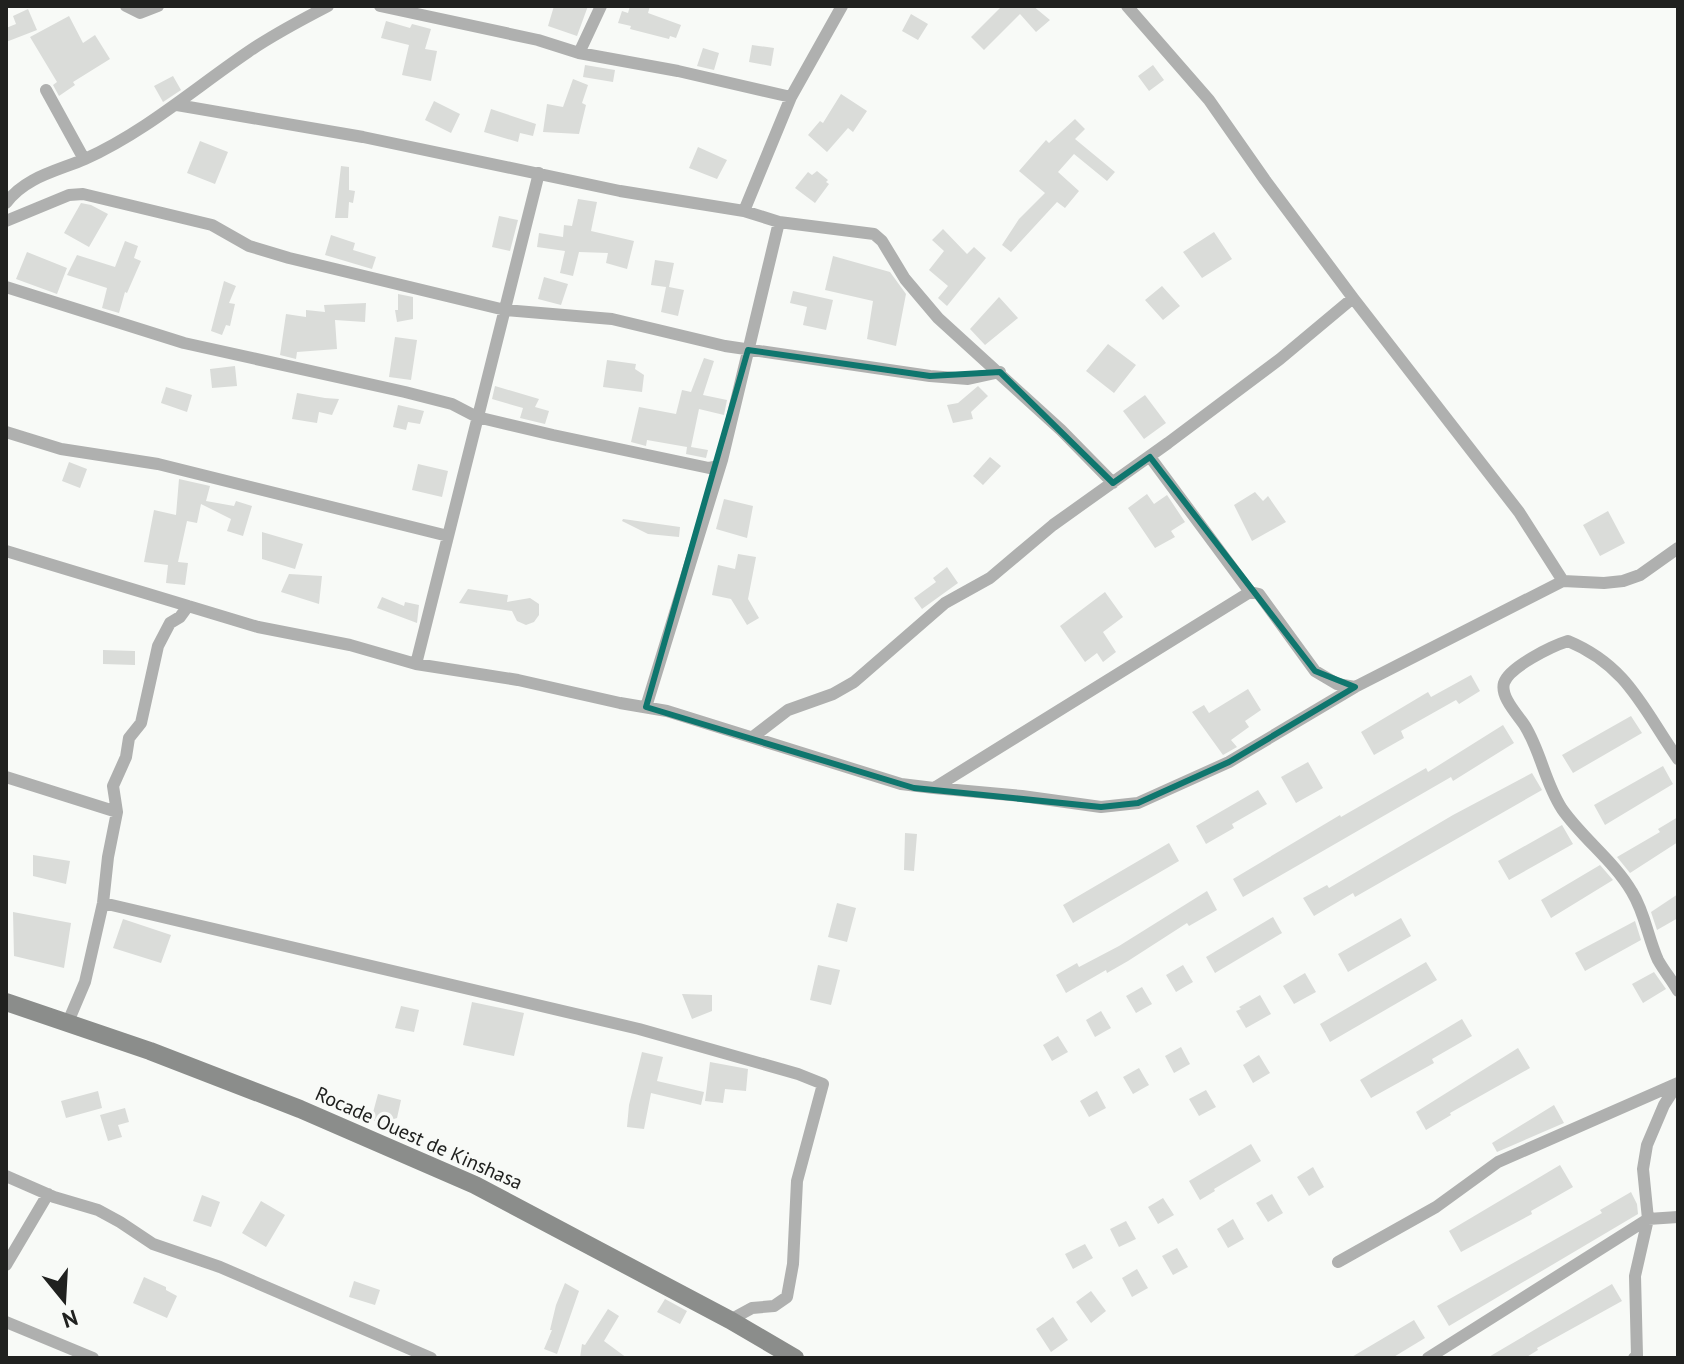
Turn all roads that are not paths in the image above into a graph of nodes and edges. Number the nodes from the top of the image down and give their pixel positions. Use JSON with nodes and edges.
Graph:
{"nodes":[{"id":1,"x":126,"y":6,"type":"edge"},
{"id":2,"x":158,"y":6,"type":"edge"},
{"id":3,"x":328,"y":6,"type":"edge"},
{"id":4,"x":380,"y":6,"type":"edge"},
{"id":5,"x":601,"y":6,"type":"edge"},
{"id":6,"x":842,"y":6,"type":"edge"},
{"id":7,"x":1127,"y":6,"type":"edge"},
{"id":8,"x":579,"y":53,"type":"junction"},
{"id":9,"x":46,"y":90,"type":"dead end"},
{"id":10,"x":791,"y":97,"type":"junction"},
{"id":11,"x":177,"y":105,"type":"junction"},
{"id":12,"x":84,"y":159,"type":"junction"},
{"id":13,"x":539,"y":173,"type":"junction"},
{"id":14,"x":6,"y":203,"type":"edge"},
{"id":15,"x":744,"y":211,"type":"junction"},
{"id":16,"x":6,"y":221,"type":"edge"},
{"id":17,"x":779,"y":222,"type":"junction"},
{"id":18,"x":6,"y":287,"type":"edge"},
{"id":19,"x":1353,"y":298,"type":"junction"},
{"id":20,"x":505,"y":310,"type":"junction"},
{"id":21,"x":748,"y":350,"type":"junction"},
{"id":22,"x":1000,"y":372,"type":"junction"},
{"id":23,"x":477,"y":417,"type":"junction"},
{"id":24,"x":6,"y":432,"type":"edge"},
{"id":25,"x":1150,"y":457,"type":"junction"},
{"id":26,"x":719,"y":466,"type":"junction"},
{"id":27,"x":1113,"y":483,"type":"junction"},
{"id":28,"x":448,"y":536,"type":"junction"},
{"id":29,"x":1678,"y":548,"type":"edge"},
{"id":30,"x":6,"y":551,"type":"edge"},
{"id":31,"x":1563,"y":581,"type":"junction"},
{"id":32,"x":1250,"y":592,"type":"junction"},
{"id":33,"x":188,"y":606,"type":"junction"},
{"id":34,"x":416,"y":664,"type":"junction"},
{"id":35,"x":1355,"y":687,"type":"junction"},
{"id":36,"x":646,"y":707,"type":"junction"},
{"id":37,"x":754,"y":736,"type":"junction"},
{"id":38,"x":1678,"y":759,"type":"edge"},
{"id":39,"x":6,"y":777,"type":"edge"},
{"id":40,"x":934,"y":788,"type":"junction"},
{"id":41,"x":117,"y":812,"type":"junction"},
{"id":42,"x":103,"y":903,"type":"junction"},
{"id":43,"x":1678,"y":991,"type":"edge"},
{"id":44,"x":6,"y":1002,"type":"edge"},
{"id":45,"x":68,"y":1022,"type":"junction"},
{"id":46,"x":1678,"y":1083,"type":"edge"},
{"id":47,"x":6,"y":1176,"type":"edge"},
{"id":48,"x":48,"y":1194,"type":"junction"},
{"id":49,"x":1678,"y":1217,"type":"edge"},
{"id":50,"x":1648,"y":1219,"type":"junction"},
{"id":51,"x":1338,"y":1262,"type":"dead end"},
{"id":52,"x":6,"y":1265,"type":"edge"},
{"id":53,"x":730,"y":1320,"type":"junction"},
{"id":54,"x":6,"y":1322,"type":"edge"},
{"id":55,"x":93,"y":1358,"type":"edge"},
{"id":56,"x":431,"y":1358,"type":"edge"},
{"id":57,"x":795,"y":1358,"type":"edge"},
{"id":58,"x":1428,"y":1358,"type":"edge"},
{"id":59,"x":1634,"y":1358,"type":"edge"}],
"edges":[{"from":1,"to":2,"type":"street"},
{"from":3,"to":11,"type":"street"},
{"from":4,"to":8,"type":"street"},
{"from":5,"to":8,"type":"street"},
{"from":6,"to":10,"type":"street"},
{"from":7,"to":19,"type":"street"},
{"from":8,"to":10,"type":"street"},
{"from":9,"to":12,"type":"street"},
{"from":10,"to":15,"type":"street"},
{"from":11,"to":12,"type":"street"},
{"from":11,"to":13,"type":"street"},
{"from":12,"to":14,"type":"street"},
{"from":13,"to":15,"type":"street"},
{"from":13,"to":20,"type":"street"},
{"from":15,"to":17,"type":"street"},
{"from":16,"to":20,"type":"street"},
{"from":17,"to":21,"type":"street"},
{"from":17,"to":22,"type":"street"},
{"from":18,"to":23,"type":"street"},
{"from":19,"to":25,"type":"street"},
{"from":19,"to":31,"type":"street"},
{"from":20,"to":21,"type":"street"},
{"from":20,"to":23,"type":"street"},
{"from":21,"to":22,"type":"street"},
{"from":21,"to":26,"type":"street"},
{"from":22,"to":27,"type":"street"},
{"from":23,"to":26,"type":"street"},
{"from":23,"to":28,"type":"street"},
{"from":24,"to":28,"type":"street"},
{"from":25,"to":27,"type":"street"},
{"from":25,"to":32,"type":"street"},
{"from":26,"to":36,"type":"street"},
{"from":27,"to":37,"type":"street"},
{"from":28,"to":34,"type":"street"},
{"from":29,"to":31,"type":"street"},
{"from":30,"to":33,"type":"street"},
{"from":31,"to":35,"type":"street"},
{"from":32,"to":35,"type":"street"},
{"from":32,"to":40,"type":"street"},
{"from":33,"to":34,"type":"street"},
{"from":33,"to":41,"type":"street"},
{"from":34,"to":36,"type":"street"},
{"from":35,"to":40,"type":"street"},
{"from":36,"to":37,"type":"street"},
{"from":37,"to":40,"type":"street"},
{"from":38,"to":43,"type":"street"},
{"from":39,"to":41,"type":"street"},
{"from":41,"to":42,"type":"street"},
{"from":42,"to":45,"type":"street"},
{"from":42,"to":53,"type":"street"},
{"from":44,"to":45,"type":"main road","name":"Rocade Ouest de Kinshasa"},
{"from":45,"to":53,"type":"main road","name":"Rocade Ouest de Kinshasa"},
{"from":46,"to":50,"type":"street"},
{"from":46,"to":51,"type":"street"},
{"from":47,"to":48,"type":"street"},
{"from":48,"to":52,"type":"street"},
{"from":48,"to":56,"type":"street"},
{"from":49,"to":50,"type":"street"},
{"from":50,"to":58,"type":"street"},
{"from":50,"to":59,"type":"street"},
{"from":53,"to":57,"type":"main road","name":"Rocade Ouest de Kinshasa"},
{"from":54,"to":55,"type":"street"}]}
